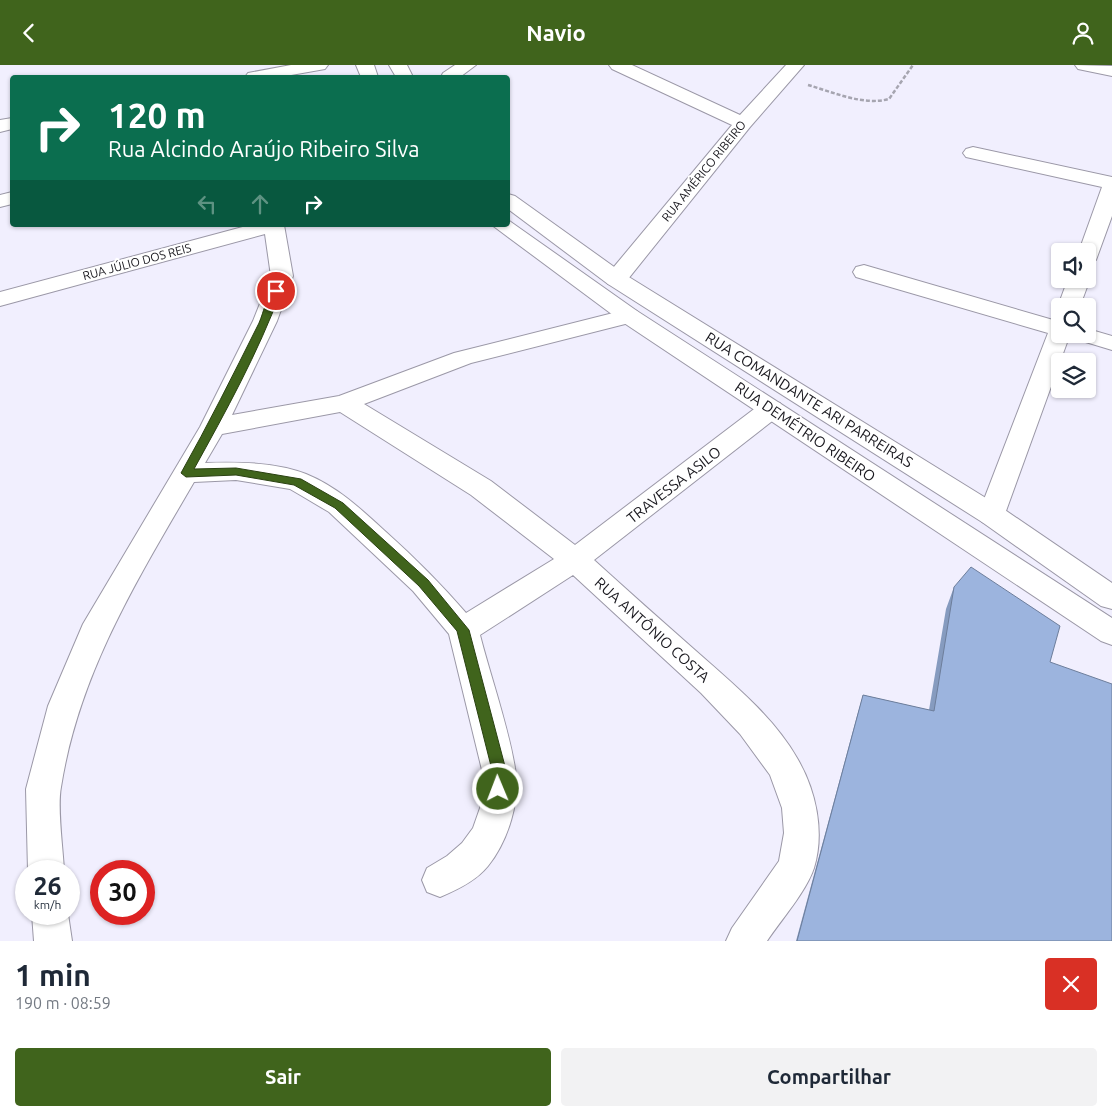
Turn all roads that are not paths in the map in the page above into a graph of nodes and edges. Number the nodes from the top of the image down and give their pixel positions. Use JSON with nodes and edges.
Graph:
{"nodes":[{"id":1,"x":320,"y":65,"type":"edge"},
{"id":2,"x":467,"y":65,"type":"edge"},
{"id":3,"x":618,"y":65,"type":"edge"},
{"id":4,"x":1084,"y":65,"type":"edge"},
{"id":5,"x":1112,"y":71,"type":"edge"},
{"id":6,"x":789,"y":72,"type":"edge"},
{"id":7,"x":265,"y":75,"type":"edge"},
{"id":8,"x":452,"y":75,"type":"edge"},
{"id":9,"x":744,"y":123,"type":"junction"},
{"id":10,"x":973,"y":153,"type":"dead end"},
{"id":11,"x":1112,"y":183,"type":"edge"},
{"id":12,"x":1112,"y":187,"type":"edge"},
{"id":13,"x":510,"y":201,"type":"edge"},
{"id":14,"x":267,"y":227,"type":"edge"},
{"id":15,"x":274,"y":227,"type":"edge"},
{"id":16,"x":505,"y":227,"type":"edge"},
{"id":17,"x":1092,"y":243,"type":"edge"},
{"id":18,"x":864,"y":272,"type":"dead end"},
{"id":19,"x":616,"y":279,"type":"junction"},
{"id":20,"x":0,"y":299,"type":"edge"},
{"id":21,"x":629,"y":316,"type":"junction"},
{"id":22,"x":1051,"y":327,"type":"edge"},
{"id":23,"x":1096,"y":339,"type":"edge"},
{"id":24,"x":1055,"y":343,"type":"edge"},
{"id":25,"x":1112,"y":343,"type":"edge"},
{"id":26,"x":344,"y":403,"type":"junction"},
{"id":27,"x":772,"y":409,"type":"junction"},
{"id":28,"x":213,"y":427,"type":"junction"},
{"id":29,"x":186,"y":473,"type":"junction"},
{"id":30,"x":992,"y":515,"type":"junction"},
{"id":31,"x":575,"y":561,"type":"junction"},
{"id":32,"x":1112,"y":598,"type":"edge"},
{"id":33,"x":463,"y":630,"type":"junction"},
{"id":34,"x":1112,"y":633,"type":"edge"},
{"id":35,"x":45,"y":860,"type":"edge"},
{"id":36,"x":440,"y":881,"type":"dead end"},
{"id":37,"x":51,"y":925,"type":"edge"},
{"id":38,"x":53,"y":941,"type":"edge"},
{"id":39,"x":745,"y":941,"type":"edge"}],
"edges":[{"from":1,"to":7,"type":"street"},
{"from":2,"to":8,"type":"street"},
{"from":3,"to":9,"type":"street"},
{"from":4,"to":5,"type":"street"},
{"from":6,"to":9,"type":"street","name":"RUA AMÉRICO RIBEIRO"},
{"from":9,"to":19,"type":"street","name":"RUA AMÉRICO RIBEIRO"},
{"from":10,"to":11,"type":"street"},
{"from":12,"to":17,"type":"street"},
{"from":13,"to":19,"type":"street","name":"RUA COMANDANTE ARI PARREIRAS"},
{"from":14,"to":20,"type":"street","name":"RUA JÚLIO DOS REIS"},
{"from":15,"to":28,"type":"street"},
{"from":16,"to":21,"type":"street","name":"RUA DEMÉTRIO RIBEIRO"},
{"from":18,"to":22,"type":"street"},
{"from":19,"to":30,"type":"street","name":"RUA COMANDANTE ARI PARREIRAS"},
{"from":21,"to":26,"type":"street"},
{"from":21,"to":27,"type":"street","name":"RUA DEMÉTRIO RIBEIRO"},
{"from":23,"to":25,"type":"street"},
{"from":24,"to":30,"type":"street"},
{"from":26,"to":28,"type":"street"},
{"from":26,"to":31,"type":"street","name":"RUA ANTÔNIO COSTA"},
{"from":27,"to":31,"type":"street","name":"TRAVESSA ASILO"},
{"from":27,"to":34,"type":"street","name":"RUA DEMÉTRIO RIBEIRO"},
{"from":28,"to":29,"type":"street"},
{"from":29,"to":33,"type":"street"},
{"from":29,"to":35,"type":"street"},
{"from":30,"to":32,"type":"street","name":"RUA COMANDANTE ARI PARREIRAS"},
{"from":31,"to":33,"type":"street","name":"TRAVESSA ASILO"},
{"from":31,"to":39,"type":"street","name":"RUA ANTÔNIO COSTA"},
{"from":33,"to":36,"type":"street"},
{"from":37,"to":38,"type":"street"}]}
